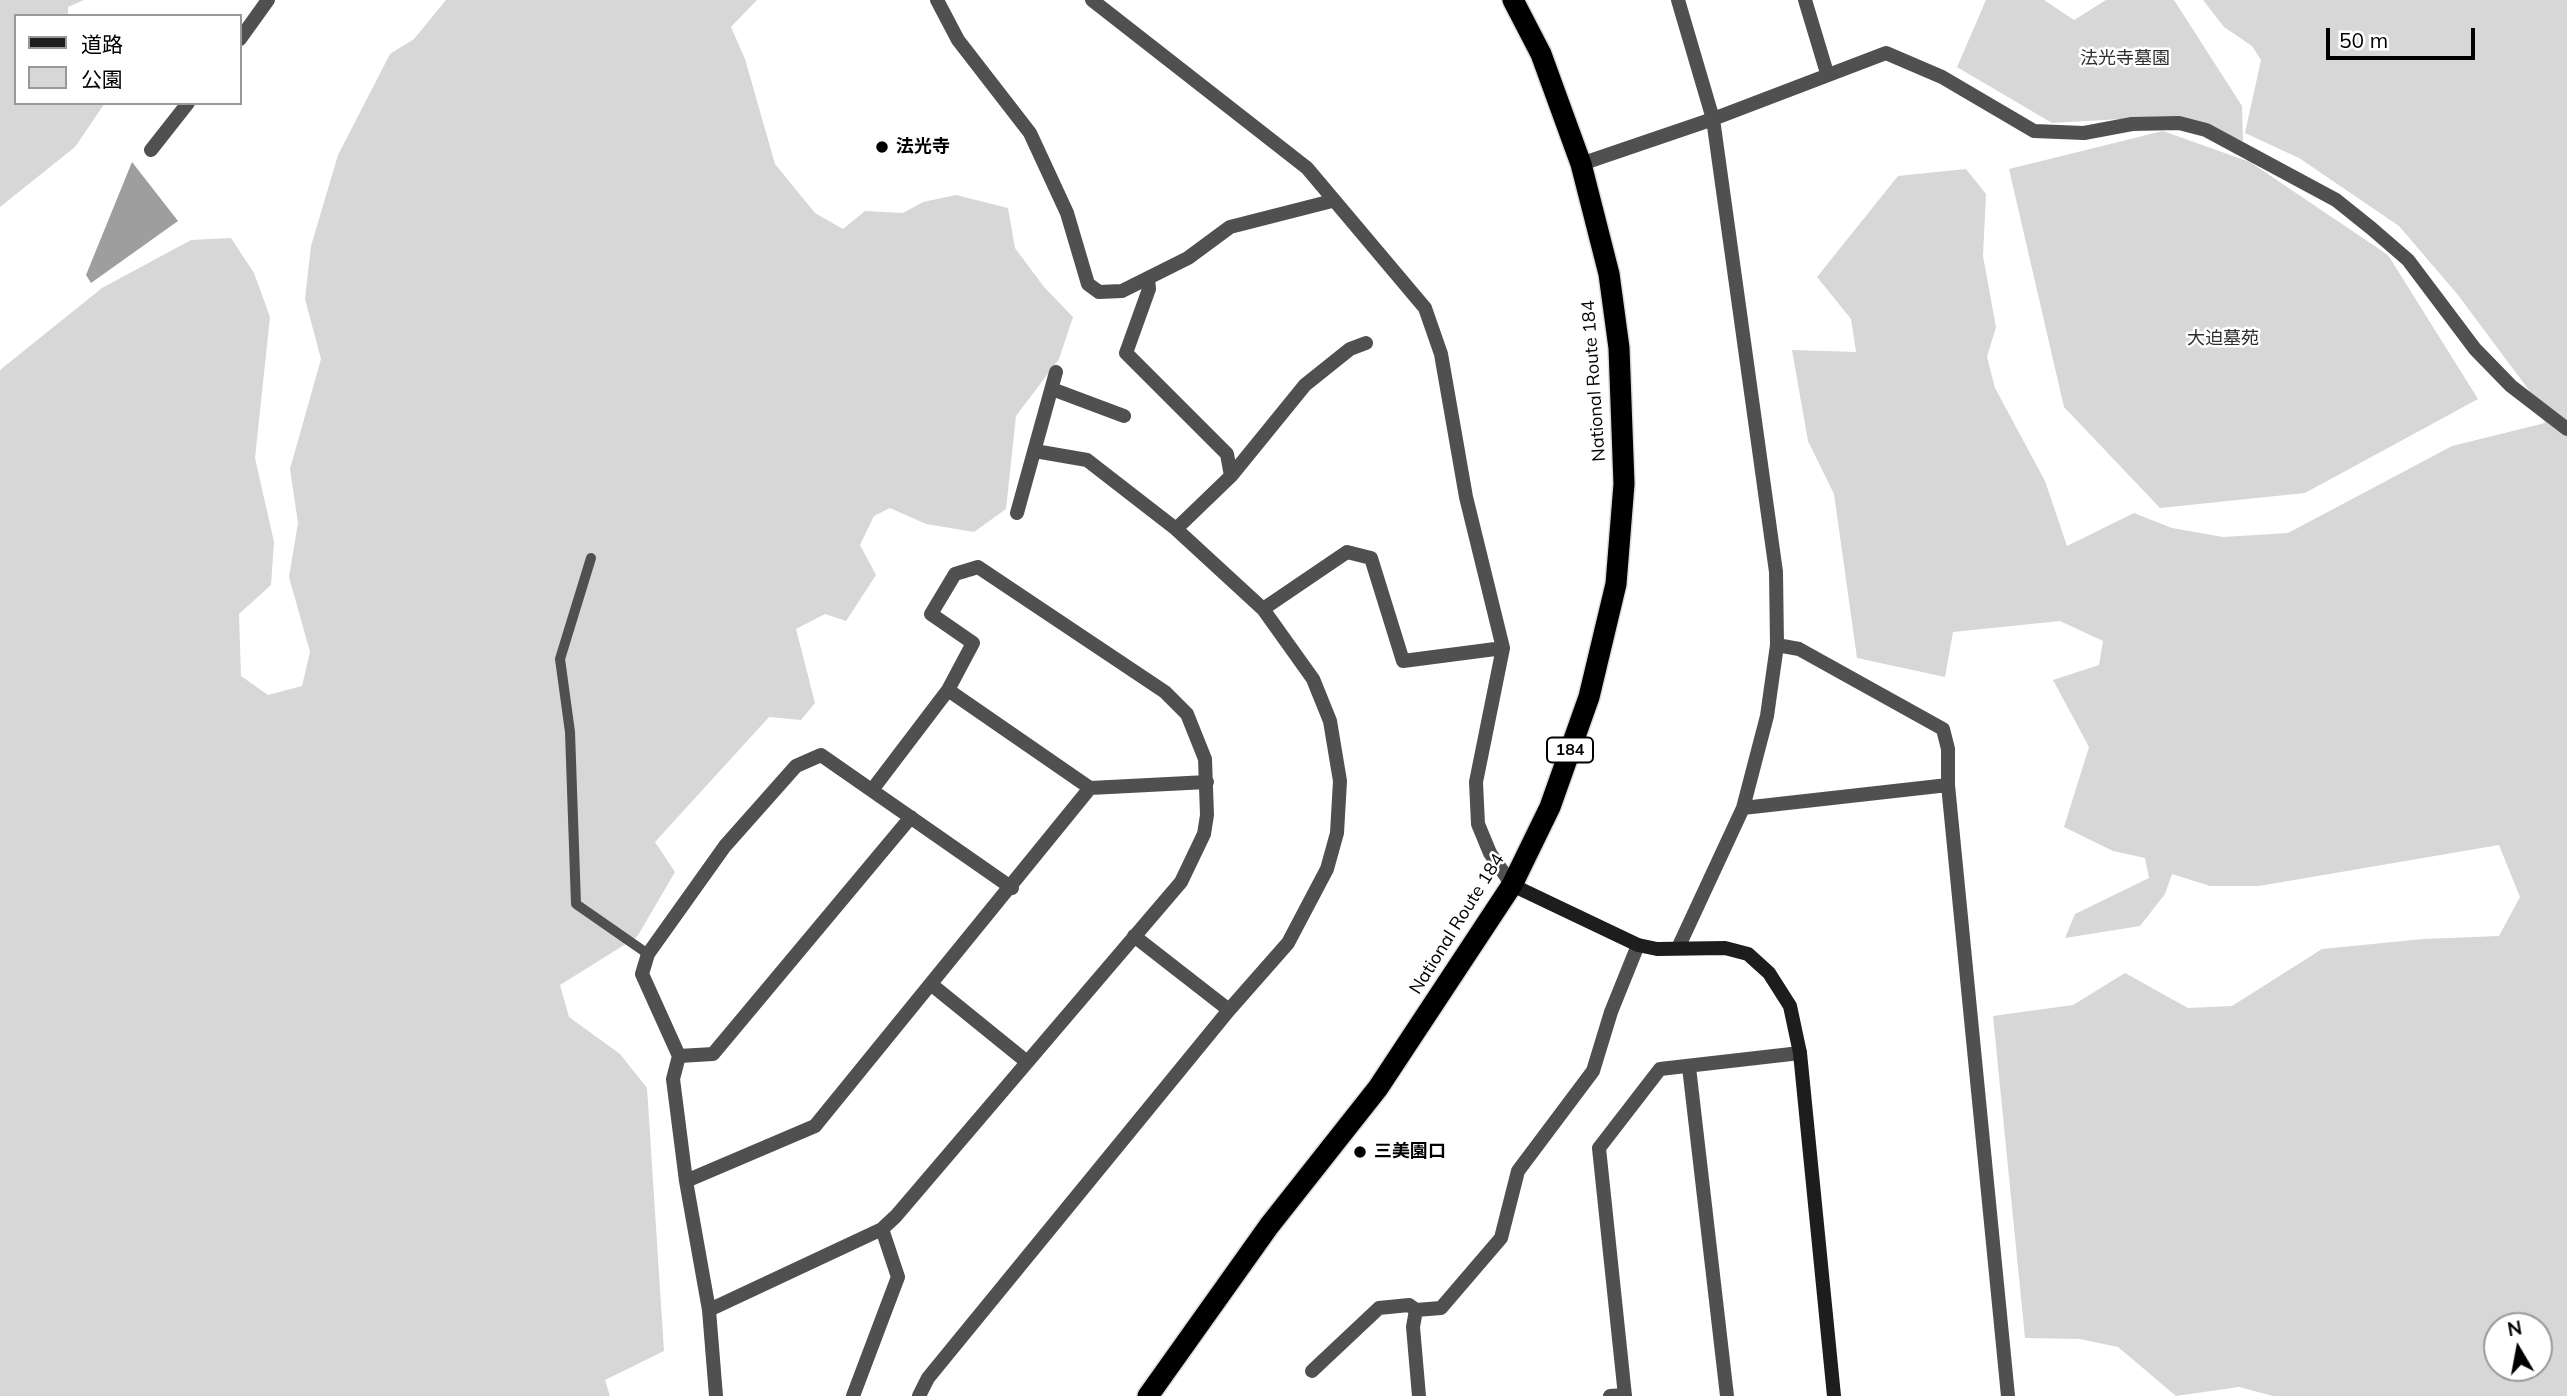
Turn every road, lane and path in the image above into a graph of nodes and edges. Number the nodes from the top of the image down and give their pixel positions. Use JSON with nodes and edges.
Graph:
{"nodes":[{"id":1,"x":268,"y":0,"type":"edge"},
{"id":2,"x":937,"y":0,"type":"edge"},
{"id":3,"x":1093,"y":0,"type":"edge"},
{"id":4,"x":1513,"y":0,"type":"edge"},
{"id":5,"x":1678,"y":0,"type":"edge"},
{"id":6,"x":1805,"y":0,"type":"edge"},
{"id":7,"x":242,"y":36,"type":"edge"},
{"id":8,"x":1827,"y":73,"type":"junction"},
{"id":9,"x":186,"y":105,"type":"edge"},
{"id":10,"x":1713,"y":120,"type":"junction"},
{"id":11,"x":151,"y":150,"type":"dead end"},
{"id":12,"x":1581,"y":164,"type":"junction"},
{"id":13,"x":1332,"y":201,"type":"junction"},
{"id":14,"x":1149,"y":278,"type":"junction"},
{"id":15,"x":1366,"y":343,"type":"dead end"},
{"id":16,"x":1056,"y":372,"type":"dead end"},
{"id":17,"x":1052,"y":389,"type":"junction"},
{"id":18,"x":1124,"y":416,"type":"dead end"},
{"id":19,"x":2567,"y":429,"type":"edge"},
{"id":20,"x":1034,"y":451,"type":"junction"},
{"id":21,"x":1231,"y":476,"type":"junction"},
{"id":22,"x":1017,"y":513,"type":"dead end"},
{"id":23,"x":1176,"y":529,"type":"junction"},
{"id":24,"x":591,"y":558,"type":"dead end"},
{"id":25,"x":1263,"y":610,"type":"junction"},
{"id":26,"x":1777,"y":645,"type":"junction"},
{"id":27,"x":1503,"y":648,"type":"junction"},
{"id":28,"x":948,"y":691,"type":"junction"},
{"id":29,"x":1207,"y":782,"type":"junction"},
{"id":30,"x":1948,"y":785,"type":"junction"},
{"id":31,"x":1090,"y":788,"type":"junction"},
{"id":32,"x":872,"y":790,"type":"junction"},
{"id":33,"x":1743,"y":808,"type":"junction"},
{"id":34,"x":911,"y":817,"type":"junction"},
{"id":35,"x":1512,"y":885,"type":"junction"},
{"id":36,"x":1012,"y":888,"type":"junction"},
{"id":37,"x":1134,"y":936,"type":"junction"},
{"id":38,"x":1638,"y":945,"type":"junction"},
{"id":39,"x":1678,"y":948,"type":"junction"},
{"id":40,"x":648,"y":954,"type":"junction"},
{"id":41,"x":932,"y":985,"type":"junction"},
{"id":42,"x":1229,"y":1010,"type":"junction"},
{"id":43,"x":1800,"y":1053,"type":"junction"},
{"id":44,"x":679,"y":1056,"type":"junction"},
{"id":45,"x":1027,"y":1062,"type":"junction"},
{"id":46,"x":1689,"y":1067,"type":"junction"},
{"id":47,"x":686,"y":1181,"type":"junction"},
{"id":48,"x":882,"y":1229,"type":"junction"},
{"id":49,"x":709,"y":1310,"type":"junction"},
{"id":50,"x":1416,"y":1310,"type":"junction"},
{"id":51,"x":1312,"y":1371,"type":"dead end"},
{"id":52,"x":1625,"y":1395,"type":"edge"},
{"id":53,"x":716,"y":1396,"type":"edge"},
{"id":54,"x":853,"y":1396,"type":"edge"},
{"id":55,"x":919,"y":1396,"type":"edge"},
{"id":56,"x":1148,"y":1396,"type":"edge"},
{"id":57,"x":1419,"y":1396,"type":"edge"},
{"id":58,"x":1610,"y":1396,"type":"edge"},
{"id":59,"x":1727,"y":1396,"type":"edge"},
{"id":60,"x":1834,"y":1396,"type":"edge"},
{"id":61,"x":2008,"y":1396,"type":"edge"}],
"edges":[{"from":1,"to":7,"type":"street"},
{"from":2,"to":14,"type":"street"},
{"from":3,"to":13,"type":"street"},
{"from":4,"to":12,"type":"highway","name":"National Route 184","number":"184"},
{"from":5,"to":10,"type":"street"},
{"from":6,"to":8,"type":"street"},
{"from":8,"to":10,"type":"street"},
{"from":8,"to":19,"type":"street"},
{"from":9,"to":11,"type":"street"},
{"from":10,"to":12,"type":"street"},
{"from":10,"to":26,"type":"street"},
{"from":12,"to":35,"type":"highway","name":"National Route 184","number":"184"},
{"from":13,"to":14,"type":"street"},
{"from":13,"to":27,"type":"street"},
{"from":14,"to":21,"type":"street"},
{"from":15,"to":21,"type":"street"},
{"from":16,"to":17,"type":"street"},
{"from":17,"to":18,"type":"street"},
{"from":17,"to":20,"type":"street"},
{"from":20,"to":22,"type":"street"},
{"from":20,"to":23,"type":"street"},
{"from":21,"to":23,"type":"street"},
{"from":23,"to":25,"type":"street"},
{"from":24,"to":40,"type":"lane"},
{"from":25,"to":27,"type":"street"},
{"from":25,"to":42,"type":"street"},
{"from":26,"to":30,"type":"street"},
{"from":26,"to":33,"type":"street"},
{"from":27,"to":35,"type":"street"},
{"from":28,"to":29,"type":"street"},
{"from":28,"to":31,"type":"street"},
{"from":28,"to":32,"type":"street"},
{"from":29,"to":31,"type":"street"},
{"from":29,"to":37,"type":"street"},
{"from":30,"to":33,"type":"street"},
{"from":30,"to":61,"type":"street"},
{"from":31,"to":36,"type":"street"},
{"from":32,"to":34,"type":"street"},
{"from":32,"to":40,"type":"street"},
{"from":33,"to":39,"type":"street"},
{"from":34,"to":36,"type":"street"},
{"from":34,"to":44,"type":"street"},
{"from":35,"to":38,"type":"street"},
{"from":35,"to":56,"type":"highway","name":"National Route 184","number":"184"},
{"from":36,"to":41,"type":"street"},
{"from":37,"to":42,"type":"street"},
{"from":37,"to":45,"type":"street"},
{"from":38,"to":39,"type":"street"},
{"from":38,"to":50,"type":"street"},
{"from":39,"to":43,"type":"street"},
{"from":40,"to":44,"type":"street"},
{"from":41,"to":45,"type":"street"},
{"from":41,"to":47,"type":"street"},
{"from":42,"to":55,"type":"street"},
{"from":43,"to":46,"type":"street"},
{"from":43,"to":60,"type":"street"},
{"from":44,"to":47,"type":"street"},
{"from":45,"to":48,"type":"street"},
{"from":46,"to":52,"type":"street"},
{"from":46,"to":59,"type":"street"},
{"from":47,"to":49,"type":"street"},
{"from":48,"to":49,"type":"street"},
{"from":48,"to":54,"type":"street"},
{"from":49,"to":53,"type":"street"},
{"from":50,"to":51,"type":"street"},
{"from":50,"to":57,"type":"street"},
{"from":52,"to":58,"type":"street"}]}
